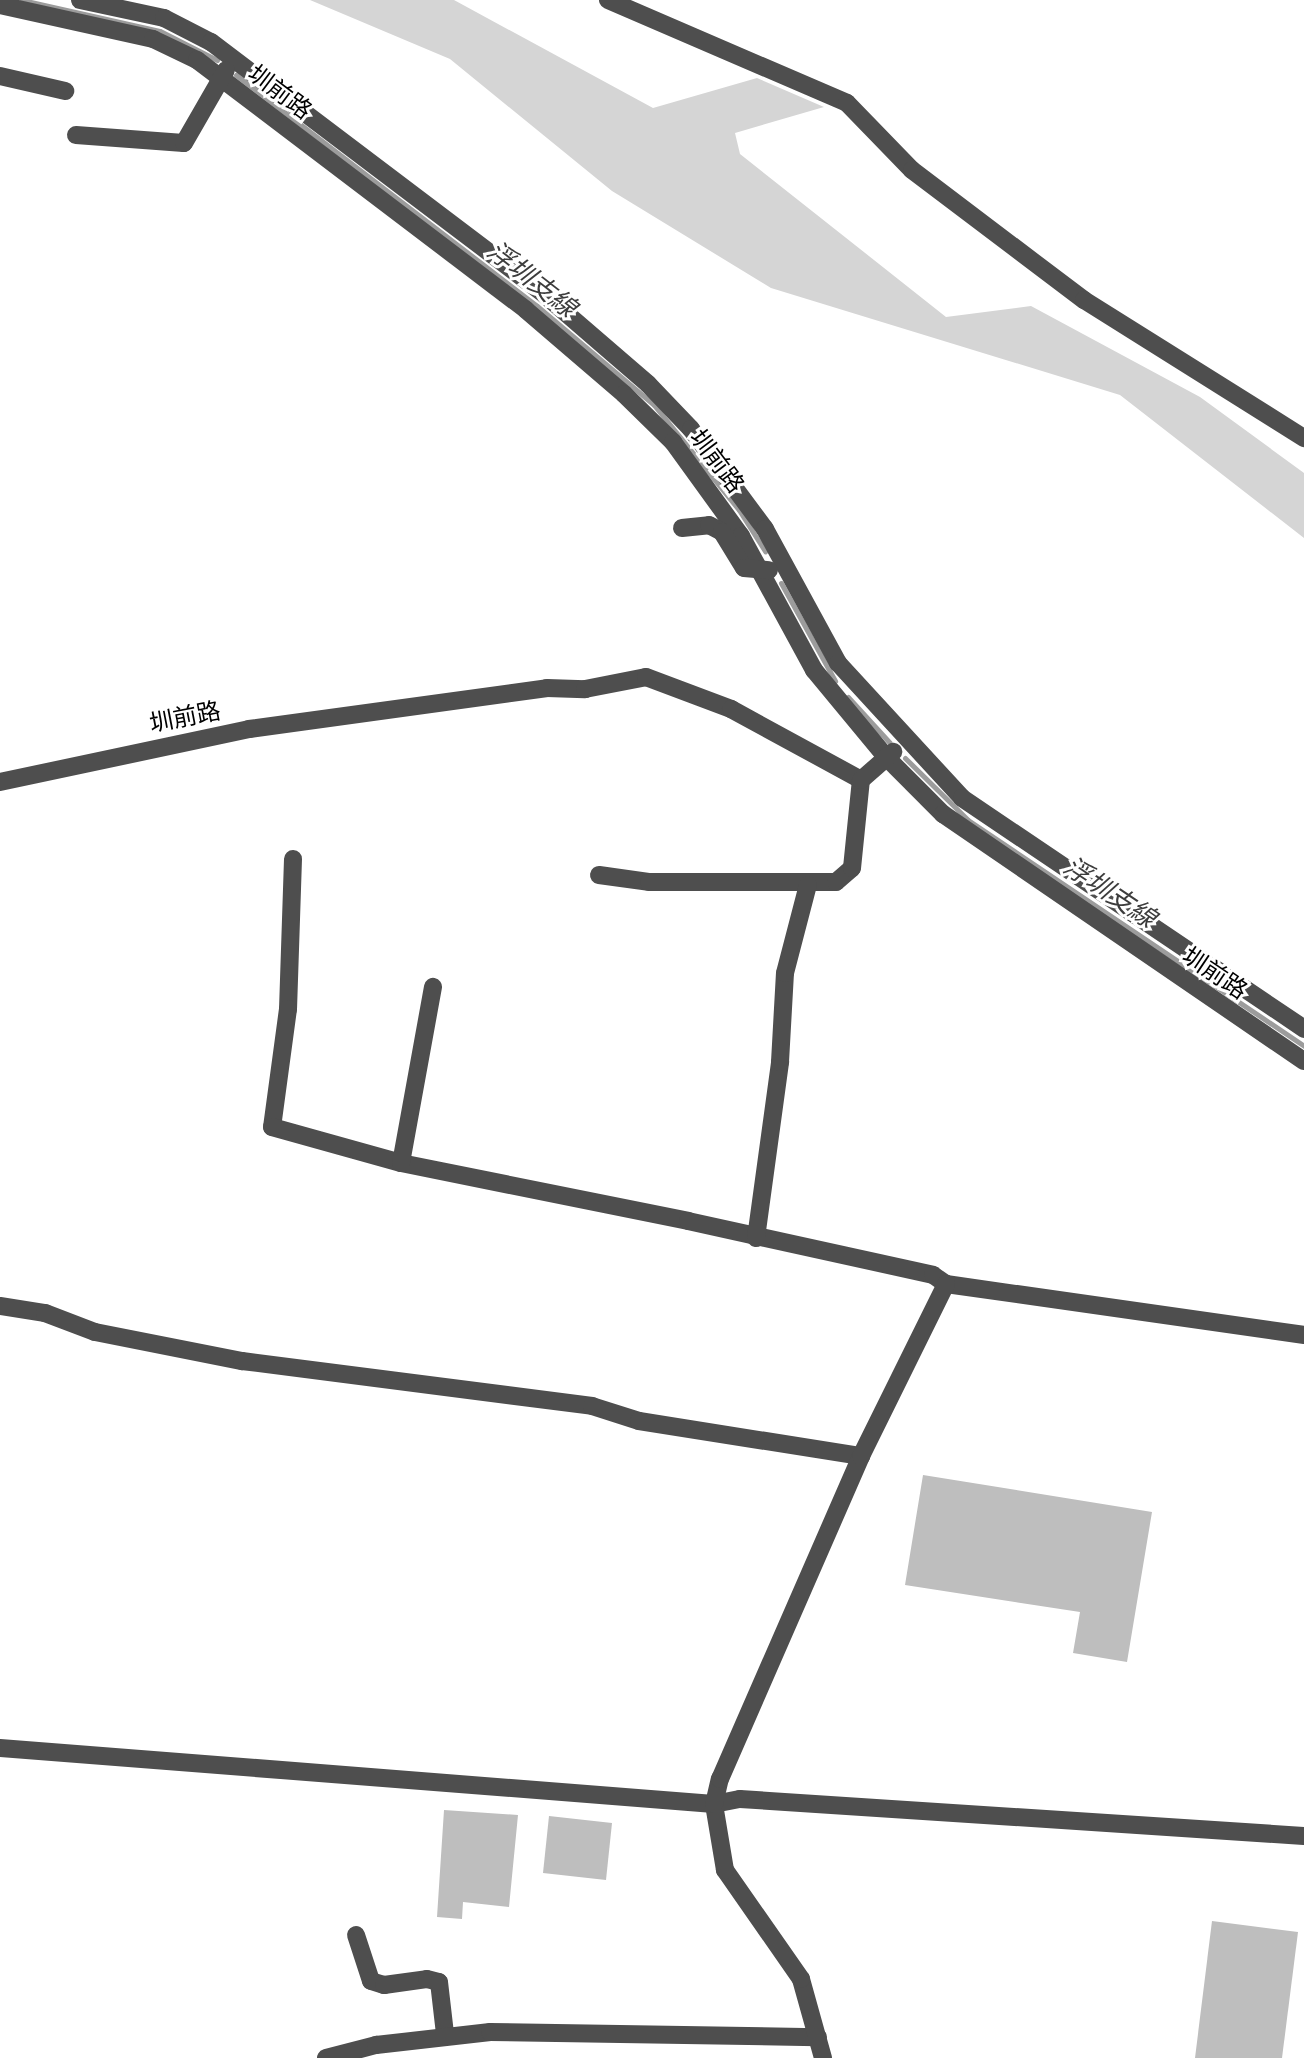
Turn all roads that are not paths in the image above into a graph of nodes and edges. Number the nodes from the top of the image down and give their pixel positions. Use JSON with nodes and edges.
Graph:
{"nodes":[{"id":1,"x":80,"y":0,"type":"edge"},
{"id":2,"x":608,"y":0,"type":"edge"},
{"id":3,"x":0,"y":5,"type":"edge"},
{"id":4,"x":233,"y":58,"type":"junction"},
{"id":5,"x":0,"y":76,"type":"edge"},
{"id":6,"x":221,"y":78,"type":"junction"},
{"id":7,"x":65,"y":91,"type":"dead end"},
{"id":8,"x":76,"y":135,"type":"dead end"},
{"id":9,"x":1304,"y":438,"type":"edge"},
{"id":10,"x":682,"y":527,"type":"dead end"},
{"id":11,"x":784,"y":563,"type":"junction"},
{"id":12,"x":762,"y":573,"type":"junction"},
{"id":13,"x":908,"y":743,"type":"junction"},
{"id":14,"x":886,"y":757,"type":"junction"},
{"id":15,"x":861,"y":780,"type":"junction"},
{"id":16,"x":0,"y":782,"type":"edge"},
{"id":17,"x":293,"y":859,"type":"dead end"},
{"id":18,"x":599,"y":875,"type":"dead end"},
{"id":19,"x":808,"y":886,"type":"junction"},
{"id":20,"x":433,"y":987,"type":"dead end"},
{"id":21,"x":1304,"y":1029,"type":"edge"},
{"id":22,"x":1304,"y":1061,"type":"edge"},
{"id":23,"x":401,"y":1163,"type":"junction"},
{"id":24,"x":756,"y":1238,"type":"junction"},
{"id":25,"x":946,"y":1284,"type":"junction"},
{"id":26,"x":0,"y":1306,"type":"edge"},
{"id":27,"x":1304,"y":1335,"type":"edge"},
{"id":28,"x":861,"y":1456,"type":"junction"},
{"id":29,"x":0,"y":1748,"type":"edge"},
{"id":30,"x":714,"y":1804,"type":"junction"},
{"id":31,"x":1304,"y":1836,"type":"edge"},
{"id":32,"x":356,"y":1935,"type":"dead end"},
{"id":33,"x":445,"y":2034,"type":"junction"},
{"id":34,"x":818,"y":2038,"type":"junction"},
{"id":35,"x":326,"y":2058,"type":"edge"},
{"id":36,"x":823,"y":2058,"type":"edge"}],
"edges":[{"from":1,"to":4,"type":"street","name":"圳前路"},
{"from":2,"to":9,"type":"street"},
{"from":3,"to":6,"type":"street","name":"圳前路"},
{"from":4,"to":6,"type":"street"},
{"from":4,"to":11,"type":"street","name":"圳前路"},
{"from":5,"to":7,"type":"street"},
{"from":6,"to":8,"type":"street"},
{"from":6,"to":12,"type":"street","name":"圳前路"},
{"from":10,"to":12,"type":"street"},
{"from":11,"to":12,"type":"street"},
{"from":11,"to":13,"type":"street","name":"圳前路"},
{"from":12,"to":14,"type":"street","name":"圳前路"},
{"from":13,"to":14,"type":"street"},
{"from":13,"to":21,"type":"street","name":"圳前路"},
{"from":14,"to":15,"type":"street"},
{"from":14,"to":22,"type":"street","name":"圳前路"},
{"from":15,"to":16,"type":"street","name":"圳前路"},
{"from":15,"to":19,"type":"street"},
{"from":17,"to":23,"type":"street"},
{"from":18,"to":19,"type":"street"},
{"from":19,"to":24,"type":"street"},
{"from":20,"to":23,"type":"street"},
{"from":23,"to":24,"type":"street"},
{"from":24,"to":25,"type":"street"},
{"from":25,"to":27,"type":"street"},
{"from":25,"to":28,"type":"street"},
{"from":26,"to":28,"type":"street"},
{"from":28,"to":30,"type":"street"},
{"from":29,"to":30,"type":"street"},
{"from":30,"to":31,"type":"street"},
{"from":30,"to":34,"type":"street"},
{"from":32,"to":33,"type":"street"},
{"from":33,"to":34,"type":"street"},
{"from":33,"to":35,"type":"street"},
{"from":34,"to":36,"type":"street"}]}
